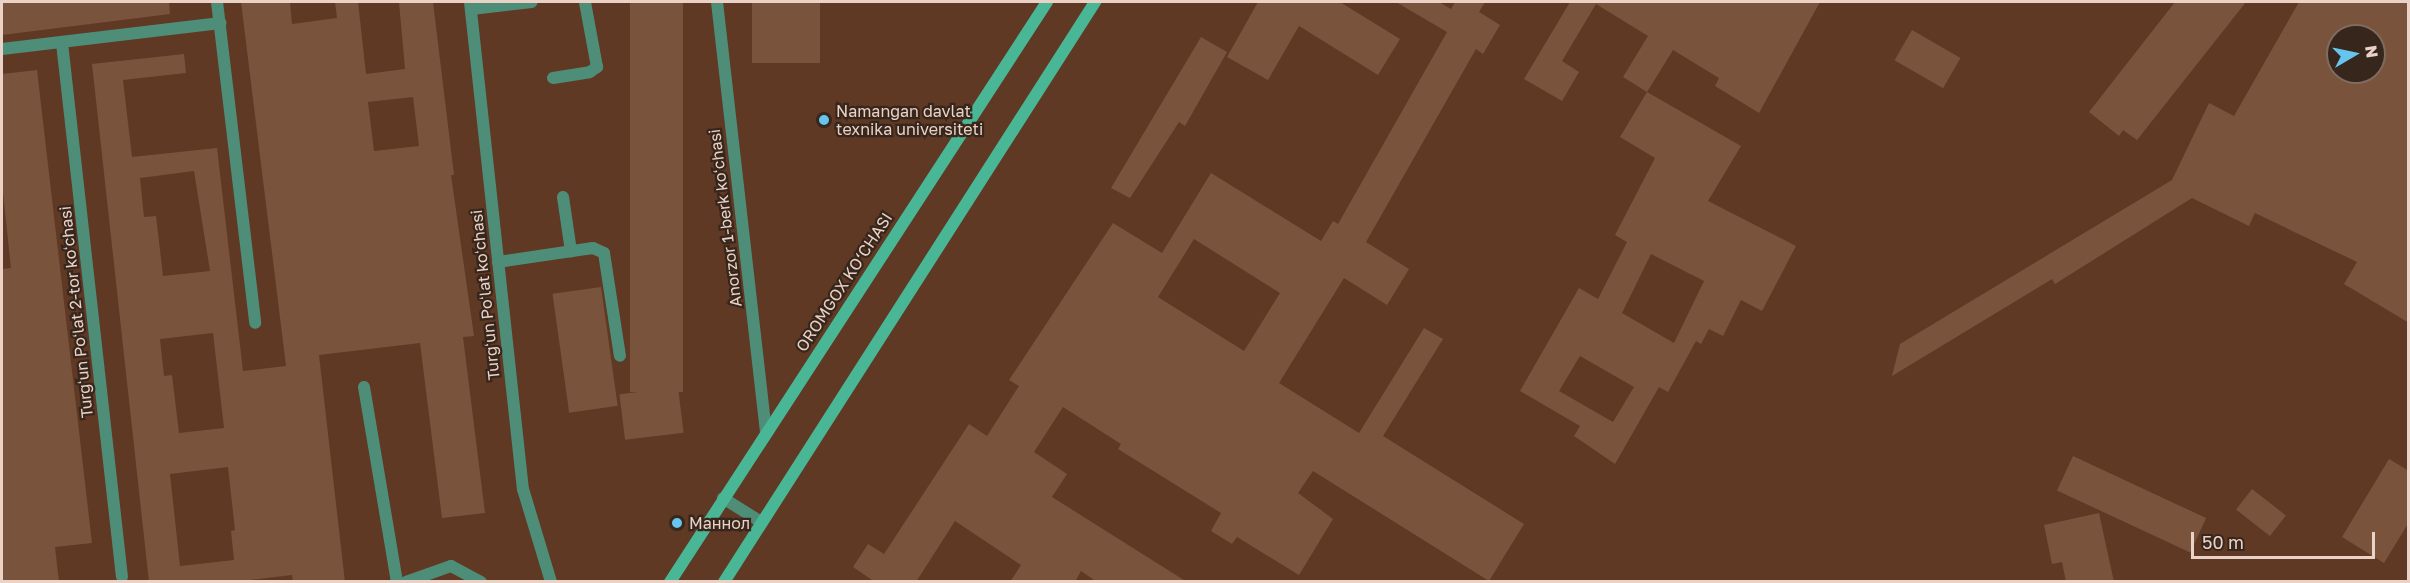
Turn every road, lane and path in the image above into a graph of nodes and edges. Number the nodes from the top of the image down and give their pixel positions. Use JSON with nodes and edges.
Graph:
{"nodes":[{"id":1,"x":217,"y":2,"type":"edge"},
{"id":2,"x":532,"y":2,"type":"edge"},
{"id":3,"x":585,"y":2,"type":"edge"},
{"id":4,"x":717,"y":2,"type":"edge"},
{"id":5,"x":1047,"y":2,"type":"edge"},
{"id":6,"x":1095,"y":2,"type":"edge"},
{"id":7,"x":471,"y":5,"type":"edge"},
{"id":8,"x":219,"y":23,"type":"junction"},
{"id":9,"x":62,"y":43,"type":"junction"},
{"id":10,"x":2,"y":50,"type":"edge"},
{"id":11,"x":553,"y":78,"type":"dead end"},
{"id":12,"x":563,"y":197,"type":"dead end"},
{"id":13,"x":571,"y":251,"type":"junction"},
{"id":14,"x":498,"y":262,"type":"junction"},
{"id":15,"x":255,"y":323,"type":"dead end"},
{"id":16,"x":620,"y":356,"type":"dead end"},
{"id":17,"x":364,"y":387,"type":"dead end"},
{"id":18,"x":766,"y":430,"type":"junction"},
{"id":19,"x":723,"y":498,"type":"junction"},
{"id":20,"x":761,"y":522,"type":"junction"},
{"id":21,"x":122,"y":577,"type":"dead end"},
{"id":22,"x":397,"y":582,"type":"edge"},
{"id":23,"x":406,"y":582,"type":"edge"},
{"id":24,"x":481,"y":582,"type":"edge"},
{"id":25,"x":551,"y":582,"type":"edge"},
{"id":26,"x":670,"y":582,"type":"edge"},
{"id":27,"x":724,"y":582,"type":"edge"}],
"edges":[{"from":1,"to":8,"type":"street"},
{"from":2,"to":7,"type":"street"},
{"from":3,"to":11,"type":"street"},
{"from":4,"to":18,"type":"street","name":"Anorzor 1-berk koʻchasi"},
{"from":5,"to":18,"type":"main road","name":"OROMGOX KO‘CHASI"},
{"from":6,"to":20,"type":"main road"},
{"from":7,"to":14,"type":"street","name":"Turgʻun Poʻlat koʻchasi"},
{"from":8,"to":9,"type":"street"},
{"from":8,"to":15,"type":"street"},
{"from":9,"to":10,"type":"street"},
{"from":9,"to":21,"type":"street","name":"Turgʻun Poʻlat 2-tor koʻchasi"},
{"from":12,"to":13,"type":"street"},
{"from":13,"to":14,"type":"street"},
{"from":13,"to":16,"type":"street"},
{"from":14,"to":25,"type":"street","name":"Turgʻun Poʻlat koʻchasi"},
{"from":17,"to":22,"type":"street"},
{"from":18,"to":19,"type":"main road","name":"OROMGOX KO‘CHASI"},
{"from":19,"to":20,"type":"street"},
{"from":19,"to":26,"type":"main road","name":"OROMGOX KO‘CHASI"},
{"from":20,"to":27,"type":"main road"},
{"from":23,"to":24,"type":"street"}]}
